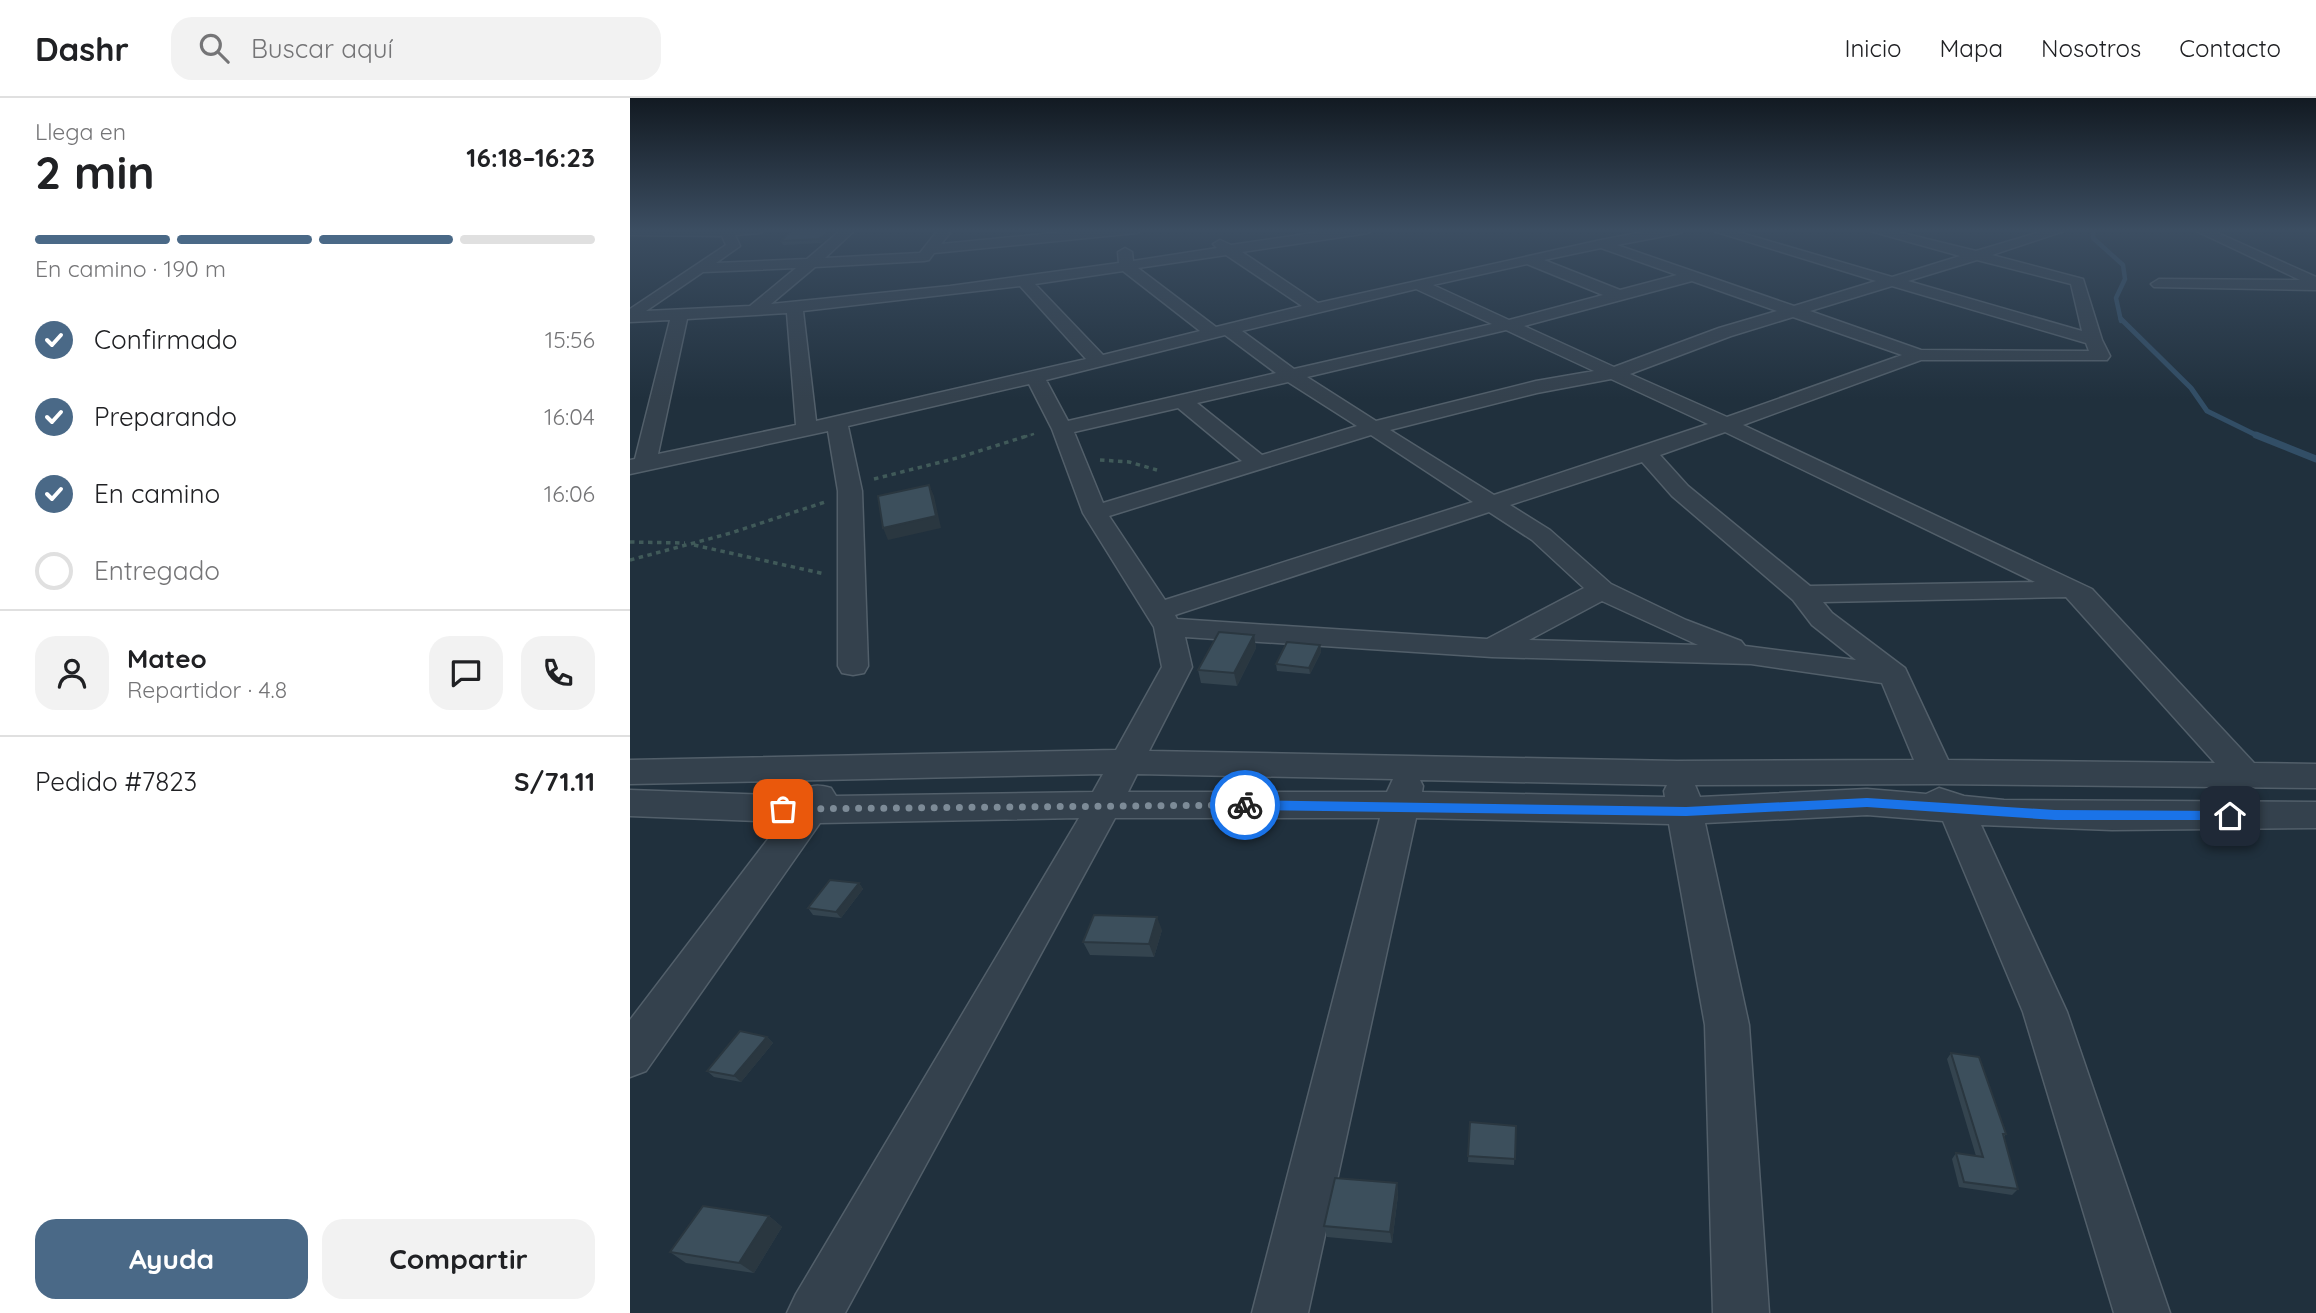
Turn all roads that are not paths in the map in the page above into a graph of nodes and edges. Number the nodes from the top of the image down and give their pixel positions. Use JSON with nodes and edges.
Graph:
{"nodes":[{"id":1,"x":674,"y":286,"type":"edge"},
{"id":2,"x":783,"y":286,"type":"edge"},
{"id":3,"x":900,"y":286,"type":"edge"},
{"id":4,"x":994,"y":286,"type":"edge"},
{"id":5,"x":1028,"y":286,"type":"edge"},
{"id":6,"x":1155,"y":286,"type":"edge"},
{"id":7,"x":1281,"y":286,"type":"edge"},
{"id":8,"x":1417,"y":286,"type":"edge"},
{"id":9,"x":1422,"y":286,"type":"edge"},
{"id":10,"x":1594,"y":286,"type":"edge"},
{"id":11,"x":1657,"y":286,"type":"edge"},
{"id":12,"x":1720,"y":286,"type":"edge"},
{"id":13,"x":1882,"y":286,"type":"edge"},
{"id":14,"x":1908,"y":286,"type":"edge"},
{"id":15,"x":2079,"y":286,"type":"edge"},
{"id":16,"x":1620,"y":296,"type":"junction"},
{"id":17,"x":888,"y":299,"type":"junction"},
{"id":18,"x":647,"y":302,"type":"junction"},
{"id":19,"x":630,"y":305,"type":"edge"},
{"id":20,"x":796,"y":307,"type":"junction"},
{"id":21,"x":1314,"y":307,"type":"junction"},
{"id":22,"x":754,"y":310,"type":"junction"},
{"id":23,"x":1792,"y":311,"type":"junction"},
{"id":24,"x":680,"y":314,"type":"junction"},
{"id":25,"x":630,"y":317,"type":"edge"},
{"id":26,"x":1508,"y":325,"type":"junction"},
{"id":27,"x":1222,"y":332,"type":"junction"},
{"id":28,"x":2093,"y":340,"type":"junction"},
{"id":29,"x":1919,"y":355,"type":"junction"},
{"id":30,"x":1098,"y":361,"type":"junction"},
{"id":31,"x":1614,"y":373,"type":"junction"},
{"id":32,"x":1290,"y":374,"type":"junction"},
{"id":33,"x":1035,"y":377,"type":"junction"},
{"id":34,"x":1183,"y":402,"type":"junction"},
{"id":35,"x":837,"y":422,"type":"junction"},
{"id":36,"x":1727,"y":425,"type":"junction"},
{"id":37,"x":807,"y":428,"type":"junction"},
{"id":38,"x":1373,"y":428,"type":"junction"},
{"id":39,"x":1062,"y":429,"type":"junction"},
{"id":40,"x":1646,"y":453,"type":"junction"},
{"id":41,"x":1258,"y":463,"type":"junction"},
{"id":42,"x":638,"y":465,"type":"edge"},
{"id":43,"x":1491,"y":502,"type":"junction"},
{"id":44,"x":1096,"y":513,"type":"junction"},
{"id":45,"x":2072,"y":589,"type":"junction"},
{"id":46,"x":1601,"y":590,"type":"junction"},
{"id":47,"x":1804,"y":594,"type":"junction"},
{"id":48,"x":1162,"y":620,"type":"junction"},
{"id":49,"x":1492,"y":648,"type":"junction"},
{"id":50,"x":1751,"y":655,"type":"junction"},
{"id":51,"x":853,"y":666,"type":"dead end"},
{"id":52,"x":1894,"y":675,"type":"junction"},
{"id":53,"x":1126,"y":762,"type":"junction"},
{"id":54,"x":841,"y":766,"type":"junction"},
{"id":55,"x":630,"y":772,"type":"edge"},
{"id":56,"x":2246,"y":776,"type":"junction"},
{"id":57,"x":2316,"y":776,"type":"edge"},
{"id":58,"x":1406,"y":787,"type":"junction"},
{"id":59,"x":1946,"y":790,"type":"junction"},
{"id":60,"x":1682,"y":792,"type":"junction"},
{"id":61,"x":630,"y":803,"type":"edge"},
{"id":62,"x":1104,"y":805,"type":"junction"},
{"id":63,"x":809,"y":810,"type":"junction"},
{"id":64,"x":2314,"y":816,"type":"edge"},
{"id":65,"x":643,"y":1022,"type":"edge"},
{"id":66,"x":630,"y":1056,"type":"edge"},
{"id":67,"x":815,"y":1313,"type":"edge"},
{"id":68,"x":1280,"y":1313,"type":"edge"},
{"id":69,"x":1741,"y":1313,"type":"edge"},
{"id":70,"x":2142,"y":1313,"type":"edge"}],
"edges":[{"from":1,"to":18,"type":"street"},
{"from":2,"to":22,"type":"street"},
{"from":3,"to":17,"type":"street"},
{"from":4,"to":17,"type":"street"},
{"from":5,"to":30,"type":"street"},
{"from":6,"to":27,"type":"street"},
{"from":7,"to":21,"type":"street"},
{"from":8,"to":21,"type":"street"},
{"from":9,"to":26,"type":"street"},
{"from":10,"to":16,"type":"street"},
{"from":11,"to":16,"type":"street"},
{"from":12,"to":23,"type":"street"},
{"from":13,"to":23,"type":"street"},
{"from":14,"to":28,"type":"street"},
{"from":15,"to":28,"type":"street"},
{"from":16,"to":26,"type":"street"},
{"from":17,"to":20,"type":"street"},
{"from":18,"to":19,"type":"street"},
{"from":18,"to":25,"type":"street"},
{"from":20,"to":22,"type":"street"},
{"from":20,"to":37,"type":"street"},
{"from":21,"to":27,"type":"street"},
{"from":22,"to":24,"type":"street"},
{"from":23,"to":29,"type":"street"},
{"from":23,"to":31,"type":"street"},
{"from":24,"to":25,"type":"street"},
{"from":24,"to":42,"type":"street"},
{"from":26,"to":31,"type":"street"},
{"from":26,"to":32,"type":"street"},
{"from":27,"to":30,"type":"street"},
{"from":27,"to":32,"type":"street"},
{"from":28,"to":29,"type":"street"},
{"from":29,"to":36,"type":"street"},
{"from":30,"to":33,"type":"street"},
{"from":31,"to":36,"type":"street"},
{"from":31,"to":38,"type":"street"},
{"from":32,"to":34,"type":"street"},
{"from":32,"to":38,"type":"street"},
{"from":33,"to":35,"type":"street"},
{"from":33,"to":39,"type":"street"},
{"from":34,"to":39,"type":"street"},
{"from":34,"to":41,"type":"street"},
{"from":35,"to":37,"type":"street"},
{"from":35,"to":51,"type":"street"},
{"from":36,"to":40,"type":"street"},
{"from":36,"to":45,"type":"street"},
{"from":37,"to":42,"type":"street"},
{"from":38,"to":41,"type":"street"},
{"from":38,"to":43,"type":"street"},
{"from":39,"to":44,"type":"street"},
{"from":40,"to":43,"type":"street"},
{"from":40,"to":47,"type":"street"},
{"from":41,"to":44,"type":"street"},
{"from":43,"to":46,"type":"street"},
{"from":43,"to":48,"type":"street"},
{"from":44,"to":48,"type":"street"},
{"from":45,"to":47,"type":"street"},
{"from":45,"to":56,"type":"street"},
{"from":46,"to":49,"type":"street"},
{"from":46,"to":50,"type":"street"},
{"from":47,"to":52,"type":"street"},
{"from":48,"to":49,"type":"street"},
{"from":48,"to":53,"type":"street"},
{"from":49,"to":50,"type":"street"},
{"from":50,"to":52,"type":"street"},
{"from":52,"to":59,"type":"street"},
{"from":53,"to":54,"type":"street"},
{"from":53,"to":58,"type":"street"},
{"from":53,"to":62,"type":"street"},
{"from":54,"to":55,"type":"street"},
{"from":54,"to":63,"type":"street"},
{"from":56,"to":57,"type":"street"},
{"from":56,"to":59,"type":"street"},
{"from":58,"to":60,"type":"street"},
{"from":58,"to":62,"type":"street"},
{"from":58,"to":68,"type":"street"},
{"from":59,"to":60,"type":"street"},
{"from":59,"to":60,"type":"street"},
{"from":59,"to":64,"type":"street"},
{"from":59,"to":70,"type":"street"},
{"from":60,"to":69,"type":"street"},
{"from":61,"to":63,"type":"street"},
{"from":62,"to":63,"type":"street"},
{"from":62,"to":67,"type":"street"},
{"from":63,"to":65,"type":"street"},
{"from":65,"to":66,"type":"street"}]}
